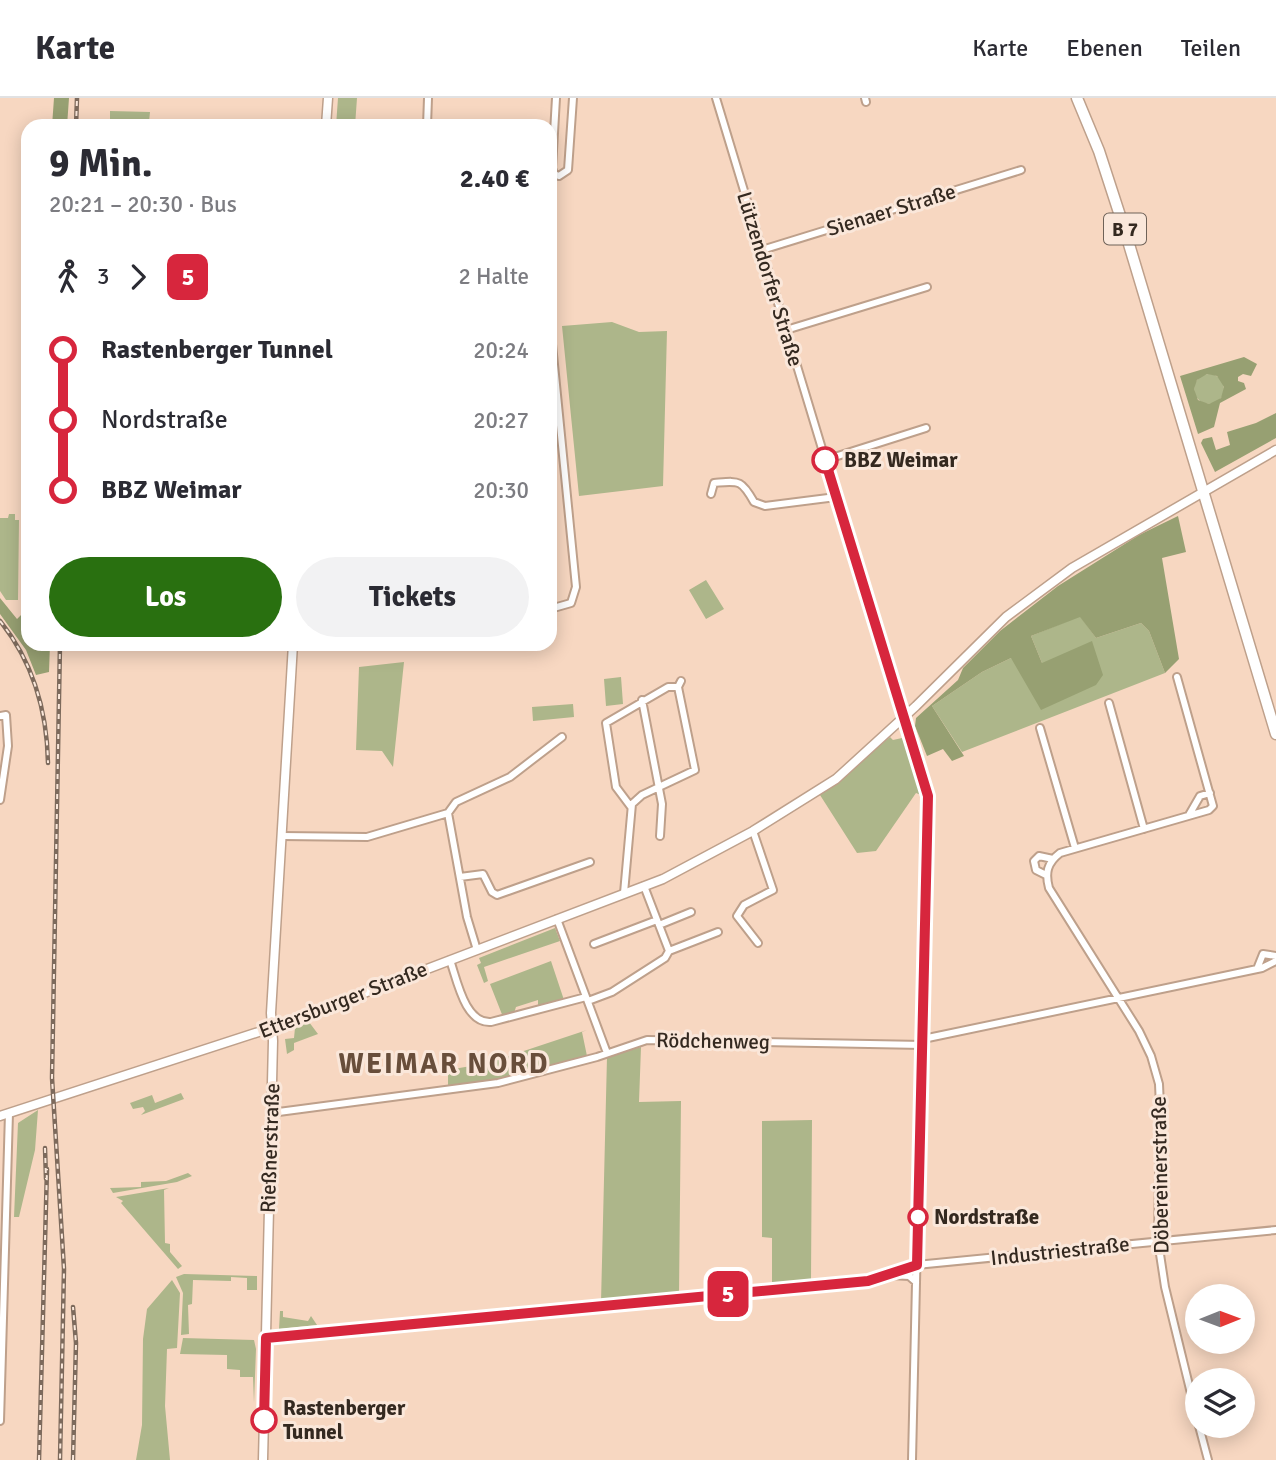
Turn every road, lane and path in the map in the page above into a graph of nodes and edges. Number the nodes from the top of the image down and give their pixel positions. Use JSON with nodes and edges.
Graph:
{"nodes":[{"id":1,"x":328,"y":98,"type":"edge"},
{"id":2,"x":428,"y":98,"type":"edge"},
{"id":3,"x":556,"y":98,"type":"edge"},
{"id":4,"x":573,"y":98,"type":"edge"},
{"id":5,"x":716,"y":98,"type":"edge"},
{"id":6,"x":1077,"y":98,"type":"edge"},
{"id":7,"x":326,"y":119,"type":"edge"},
{"id":8,"x":426,"y":119,"type":"edge"},
{"id":9,"x":555,"y":119,"type":"edge"},
{"id":10,"x":1021,"y":170,"type":"dead end"},
{"id":11,"x":557,"y":175,"type":"edge"},
{"id":12,"x":762,"y":250,"type":"junction"},
{"id":13,"x":927,"y":287,"type":"dead end"},
{"id":14,"x":786,"y":330,"type":"junction"},
{"id":15,"x":557,"y":395,"type":"edge"},
{"id":16,"x":926,"y":428,"type":"dead end"},
{"id":17,"x":1276,"y":450,"type":"edge"},
{"id":18,"x":824,"y":460,"type":"junction"},
{"id":19,"x":1203,"y":492,"type":"junction"},
{"id":20,"x":711,"y":494,"type":"dead end"},
{"id":21,"x":836,"y":497,"type":"junction"},
{"id":22,"x":557,"y":607,"type":"edge"},
{"id":23,"x":293,"y":651,"type":"edge"},
{"id":24,"x":1177,"y":677,"type":"dead end"},
{"id":25,"x":642,"y":700,"type":"junction"},
{"id":26,"x":1109,"y":703,"type":"dead end"},
{"id":27,"x":3,"y":715,"type":"edge"},
{"id":28,"x":902,"y":719,"type":"junction"},
{"id":29,"x":1040,"y":728,"type":"dead end"},
{"id":30,"x":1276,"y":734,"type":"edge"},
{"id":31,"x":562,"y":737,"type":"dead end"},
{"id":32,"x":659,"y":787,"type":"junction"},
{"id":33,"x":1210,"y":793,"type":"junction"},
{"id":34,"x":0,"y":800,"type":"edge"},
{"id":35,"x":631,"y":807,"type":"junction"},
{"id":36,"x":448,"y":813,"type":"junction"},
{"id":37,"x":1189,"y":815,"type":"junction"},
{"id":38,"x":1143,"y":829,"type":"junction"},
{"id":39,"x":754,"y":831,"type":"junction"},
{"id":40,"x":282,"y":836,"type":"junction"},
{"id":41,"x":660,"y":836,"type":"dead end"},
{"id":42,"x":1075,"y":848,"type":"junction"},
{"id":43,"x":1053,"y":859,"type":"junction"},
{"id":44,"x":590,"y":862,"type":"dead end"},
{"id":45,"x":1046,"y":875,"type":"junction"},
{"id":46,"x":460,"y":877,"type":"junction"},
{"id":47,"x":644,"y":886,"type":"junction"},
{"id":48,"x":624,"y":893,"type":"junction"},
{"id":49,"x":691,"y":912,"type":"dead end"},
{"id":50,"x":557,"y":919,"type":"junction"},
{"id":51,"x":658,"y":922,"type":"junction"},
{"id":52,"x":718,"y":932,"type":"dead end"},
{"id":53,"x":758,"y":943,"type":"dead end"},
{"id":54,"x":594,"y":944,"type":"dead end"},
{"id":55,"x":477,"y":950,"type":"junction"},
{"id":56,"x":669,"y":951,"type":"junction"},
{"id":57,"x":1276,"y":956,"type":"edge"},
{"id":58,"x":450,"y":960,"type":"junction"},
{"id":59,"x":1276,"y":961,"type":"edge"},
{"id":60,"x":1257,"y":969,"type":"junction"},
{"id":61,"x":1118,"y":997,"type":"junction"},
{"id":62,"x":587,"y":999,"type":"junction"},
{"id":63,"x":272,"y":1028,"type":"junction"},
{"id":64,"x":923,"y":1042,"type":"junction"},
{"id":65,"x":607,"y":1053,"type":"junction"},
{"id":66,"x":9,"y":1113,"type":"junction"},
{"id":67,"x":271,"y":1113,"type":"junction"},
{"id":68,"x":0,"y":1116,"type":"edge"},
{"id":69,"x":4,"y":1222,"type":"edge"},
{"id":70,"x":1276,"y":1230,"type":"edge"},
{"id":71,"x":1158,"y":1241,"type":"junction"},
{"id":72,"x":917,"y":1265,"type":"junction"},
{"id":73,"x":888,"y":1275,"type":"junction"},
{"id":74,"x":916,"y":1282,"type":"junction"},
{"id":75,"x":266,"y":1338,"type":"junction"},
{"id":76,"x":1185,"y":1369,"type":"edge"},
{"id":77,"x":0,"y":1378,"type":"edge"},
{"id":78,"x":0,"y":1420,"type":"edge"},
{"id":79,"x":1202,"y":1438,"type":"edge"},
{"id":80,"x":263,"y":1460,"type":"edge"},
{"id":81,"x":912,"y":1460,"type":"edge"},
{"id":82,"x":1208,"y":1460,"type":"edge"}],
"edges":[{"from":1,"to":7,"type":"street"},
{"from":2,"to":8,"type":"street"},
{"from":3,"to":9,"type":"street"},
{"from":4,"to":11,"type":"street"},
{"from":5,"to":12,"type":"street","name":"Lützendorfer Straße"},
{"from":6,"to":19,"type":"main road","number":"B 7"},
{"from":10,"to":12,"type":"street","name":"Sienaer Straße"},
{"from":12,"to":14,"type":"street","name":"Lützendorfer Straße"},
{"from":13,"to":14,"type":"street"},
{"from":14,"to":18,"type":"street","name":"Lützendorfer Straße"},
{"from":15,"to":22,"type":"street"},
{"from":16,"to":18,"type":"street"},
{"from":17,"to":19,"type":"street","name":"Ettersburger Straße"},
{"from":18,"to":21,"type":"street","name":"Lützendorfer Straße"},
{"from":19,"to":28,"type":"street","name":"Ettersburger Straße"},
{"from":19,"to":30,"type":"main road","number":"B 7"},
{"from":20,"to":21,"type":"street"},
{"from":21,"to":28,"type":"street","name":"Lützendorfer Straße"},
{"from":23,"to":40,"type":"street","name":"Rießnerstraße"},
{"from":24,"to":33,"type":"street"},
{"from":25,"to":32,"type":"street"},
{"from":25,"to":32,"type":"street"},
{"from":25,"to":35,"type":"street"},
{"from":26,"to":38,"type":"street"},
{"from":27,"to":34,"type":"street"},
{"from":28,"to":39,"type":"street","name":"Ettersburger Straße"},
{"from":28,"to":64,"type":"street"},
{"from":29,"to":42,"type":"street"},
{"from":31,"to":36,"type":"street"},
{"from":32,"to":35,"type":"street"},
{"from":32,"to":41,"type":"street"},
{"from":33,"to":37,"type":"street"},
{"from":33,"to":37,"type":"street"},
{"from":35,"to":48,"type":"street"},
{"from":36,"to":40,"type":"street"},
{"from":36,"to":46,"type":"street"},
{"from":37,"to":38,"type":"street"},
{"from":38,"to":42,"type":"street"},
{"from":39,"to":47,"type":"street","name":"Ettersburger Straße"},
{"from":39,"to":53,"type":"street"},
{"from":40,"to":63,"type":"street","name":"Rießnerstraße"},
{"from":42,"to":43,"type":"street"},
{"from":43,"to":45,"type":"street"},
{"from":43,"to":45,"type":"street"},
{"from":44,"to":46,"type":"street"},
{"from":45,"to":61,"type":"street","name":"Döbereinerstraße"},
{"from":46,"to":55,"type":"street"},
{"from":47,"to":48,"type":"street","name":"Ettersburger Straße"},
{"from":47,"to":51,"type":"street"},
{"from":48,"to":50,"type":"street","name":"Ettersburger Straße"},
{"from":49,"to":51,"type":"street"},
{"from":50,"to":55,"type":"street","name":"Ettersburger Straße"},
{"from":50,"to":62,"type":"street"},
{"from":51,"to":54,"type":"street"},
{"from":51,"to":56,"type":"street"},
{"from":52,"to":56,"type":"street"},
{"from":55,"to":58,"type":"street","name":"Ettersburger Straße"},
{"from":56,"to":62,"type":"street"},
{"from":57,"to":60,"type":"street","name":"Rödchenweg"},
{"from":58,"to":62,"type":"street"},
{"from":58,"to":63,"type":"street","name":"Ettersburger Straße"},
{"from":59,"to":60,"type":"street","name":"Rödchenweg"},
{"from":60,"to":61,"type":"street","name":"Rödchenweg"},
{"from":61,"to":64,"type":"street","name":"Rödchenweg"},
{"from":61,"to":71,"type":"street","name":"Döbereinerstraße"},
{"from":62,"to":65,"type":"street"},
{"from":63,"to":66,"type":"street","name":"Ettersburger Straße"},
{"from":63,"to":67,"type":"street","name":"Rießnerstraße"},
{"from":64,"to":65,"type":"street","name":"Rödchenweg"},
{"from":64,"to":72,"type":"street"},
{"from":65,"to":67,"type":"street","name":"Rödchenweg"},
{"from":66,"to":68,"type":"street","name":"Ettersburger Straße"},
{"from":66,"to":69,"type":"street"},
{"from":67,"to":75,"type":"street","name":"Rießnerstraße"},
{"from":69,"to":77,"type":"street"},
{"from":70,"to":71,"type":"street","name":"Industriestraße"},
{"from":71,"to":72,"type":"street","name":"Industriestraße"},
{"from":71,"to":76,"type":"street","name":"Döbereinerstraße"},
{"from":72,"to":73,"type":"street","name":"Industriestraße"},
{"from":72,"to":74,"type":"street"},
{"from":73,"to":74,"type":"street","name":"Industriestraße"},
{"from":73,"to":75,"type":"street","name":"Industriestraße"},
{"from":74,"to":81,"type":"street"},
{"from":75,"to":80,"type":"street","name":"Rießnerstraße"},
{"from":77,"to":78,"type":"street"},
{"from":79,"to":82,"type":"street"}]}
